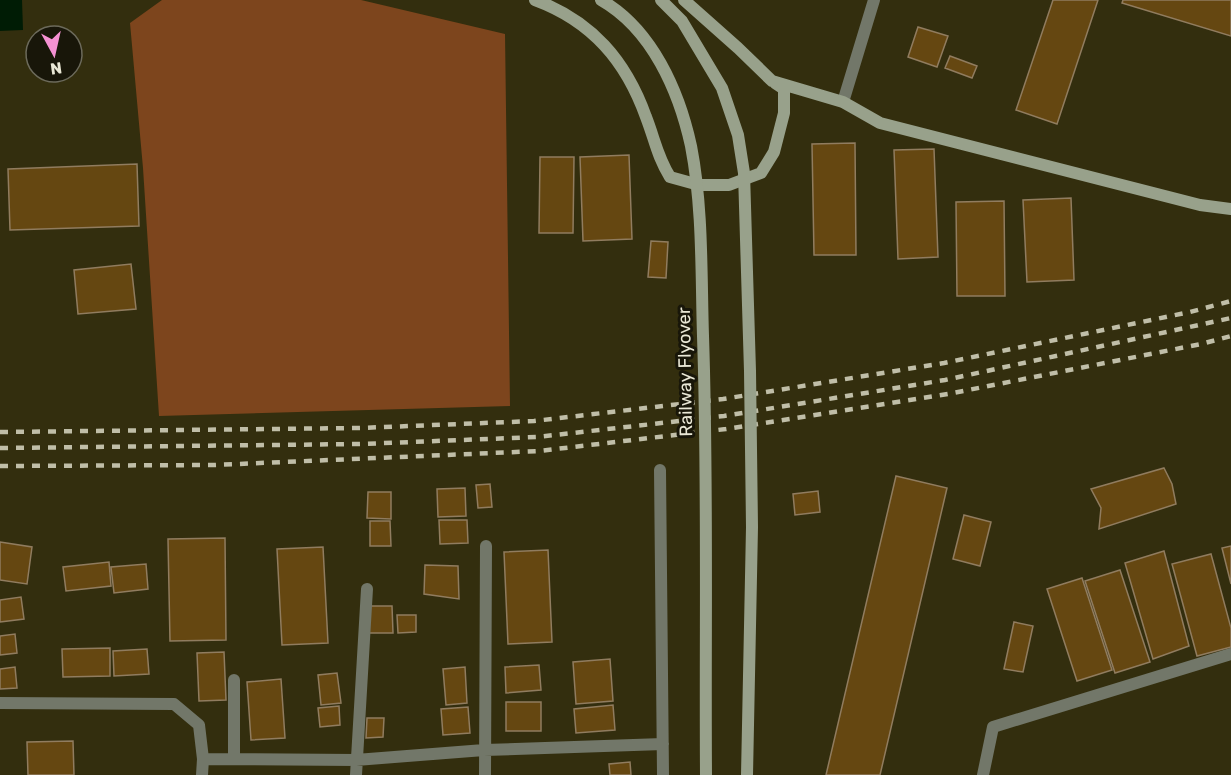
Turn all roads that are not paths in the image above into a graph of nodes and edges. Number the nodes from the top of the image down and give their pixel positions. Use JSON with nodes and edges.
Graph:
{"nodes":[{"id":1,"x":535,"y":0,"type":"edge"},
{"id":2,"x":601,"y":0,"type":"edge"},
{"id":3,"x":661,"y":0,"type":"edge"},
{"id":4,"x":874,"y":0,"type":"edge"},
{"id":5,"x":688,"y":2,"type":"edge"},
{"id":6,"x":772,"y":81,"type":"junction"},
{"id":7,"x":843,"y":102,"type":"junction"},
{"id":8,"x":1231,"y":209,"type":"edge"},
{"id":9,"x":660,"y":470,"type":"dead end"},
{"id":10,"x":486,"y":546,"type":"dead end"},
{"id":11,"x":367,"y":590,"type":"dead end"},
{"id":12,"x":1231,"y":654,"type":"edge"},
{"id":13,"x":234,"y":680,"type":"dead end"},
{"id":14,"x":0,"y":703,"type":"edge"},
{"id":15,"x":663,"y":744,"type":"junction"},
{"id":16,"x":484,"y":750,"type":"junction"},
{"id":17,"x":203,"y":759,"type":"junction"},
{"id":18,"x":234,"y":759,"type":"junction"},
{"id":19,"x":356,"y":760,"type":"junction"},
{"id":20,"x":202,"y":775,"type":"edge"},
{"id":21,"x":356,"y":775,"type":"edge"},
{"id":22,"x":485,"y":775,"type":"edge"},
{"id":23,"x":663,"y":775,"type":"edge"},
{"id":24,"x":706,"y":775,"type":"edge"},
{"id":25,"x":747,"y":775,"type":"edge"},
{"id":26,"x":983,"y":775,"type":"edge"}],
"edges":[{"from":1,"to":6,"type":"main road"},
{"from":2,"to":24,"type":"main road","name":"Railway Flyover","bridge":true},
{"from":3,"to":25,"type":"main road","bridge":true},
{"from":4,"to":7,"type":"street"},
{"from":5,"to":6,"type":"main road"},
{"from":6,"to":7,"type":"main road"},
{"from":7,"to":8,"type":"main road"},
{"from":9,"to":15,"type":"street"},
{"from":10,"to":16,"type":"street"},
{"from":11,"to":19,"type":"street"},
{"from":12,"to":26,"type":"street"},
{"from":13,"to":18,"type":"street"},
{"from":14,"to":17,"type":"street"},
{"from":15,"to":16,"type":"street"},
{"from":15,"to":23,"type":"street"},
{"from":16,"to":19,"type":"street"},
{"from":16,"to":22,"type":"street"},
{"from":17,"to":18,"type":"street"},
{"from":17,"to":20,"type":"street"},
{"from":18,"to":19,"type":"street"},
{"from":19,"to":21,"type":"street"}]}
